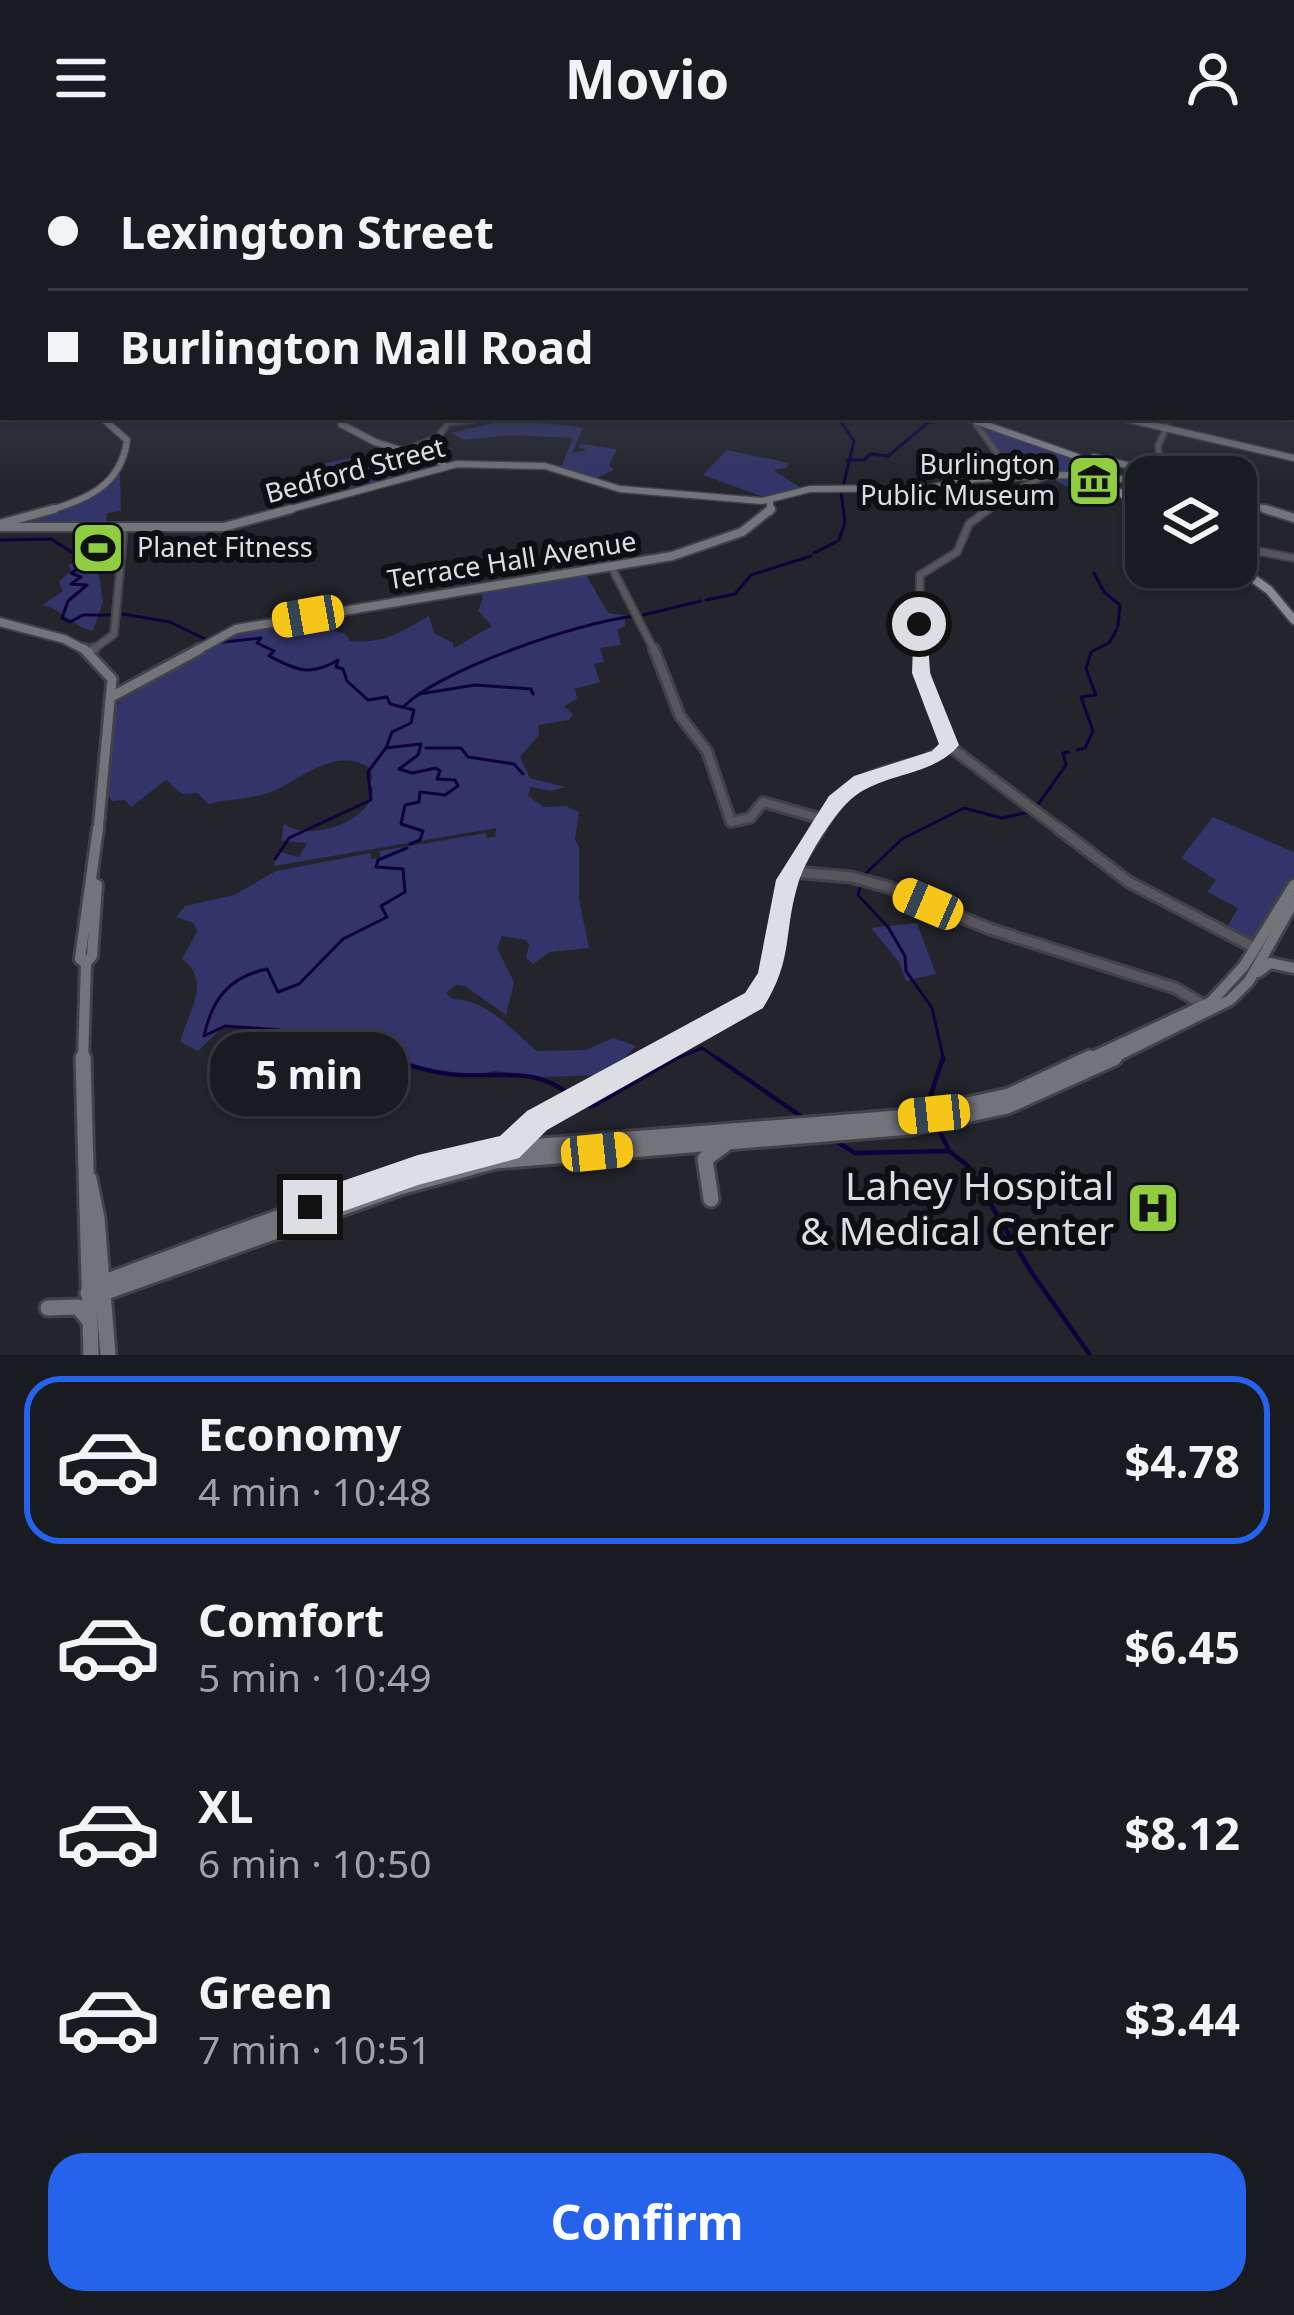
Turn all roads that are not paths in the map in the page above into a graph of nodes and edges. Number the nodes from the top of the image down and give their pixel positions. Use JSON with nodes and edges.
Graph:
{"nodes":[{"id":1,"x":103,"y":420,"type":"edge"},
{"id":2,"x":341,"y":420,"type":"edge"},
{"id":3,"x":470,"y":420,"type":"edge"},
{"id":4,"x":970,"y":420,"type":"edge"},
{"id":5,"x":974,"y":420,"type":"edge"},
{"id":6,"x":1134,"y":420,"type":"edge"},
{"id":7,"x":1167,"y":426,"type":"junction"},
{"id":8,"x":403,"y":451,"type":"junction"},
{"id":9,"x":1159,"y":456,"type":"edge"},
{"id":10,"x":1094,"y":457,"type":"dead end"},
{"id":11,"x":1294,"y":458,"type":"edge"},
{"id":12,"x":1125,"y":463,"type":"edge"},
{"id":13,"x":448,"y":465,"type":"junction"},
{"id":14,"x":1097,"y":477,"type":"junction"},
{"id":15,"x":1015,"y":478,"type":"junction"},
{"id":16,"x":1036,"y":478,"type":"junction"},
{"id":17,"x":1125,"y":479,"type":"edge"},
{"id":18,"x":1125,"y":498,"type":"edge"},
{"id":19,"x":770,"y":500,"type":"junction"},
{"id":20,"x":1257,"y":507,"type":"edge"},
{"id":21,"x":1294,"y":518,"type":"edge"},
{"id":22,"x":3,"y":524,"type":"edge"},
{"id":23,"x":124,"y":527,"type":"junction"},
{"id":24,"x":1257,"y":551,"type":"edge"},
{"id":25,"x":1294,"y":558,"type":"edge"},
{"id":26,"x":611,"y":566,"type":"junction"},
{"id":27,"x":1257,"y":580,"type":"edge"},
{"id":28,"x":1294,"y":620,"type":"edge"},
{"id":29,"x":0,"y":624,"type":"edge"},
{"id":30,"x":88,"y":653,"type":"junction"},
{"id":31,"x":111,"y":697,"type":"junction"},
{"id":32,"x":949,"y":746,"type":"junction"},
{"id":33,"x":826,"y":820,"type":"junction"},
{"id":34,"x":791,"y":872,"type":"junction"},
{"id":35,"x":1294,"y":886,"type":"edge"},
{"id":36,"x":1294,"y":901,"type":"edge"},
{"id":37,"x":1259,"y":950,"type":"junction"},
{"id":38,"x":1294,"y":968,"type":"edge"},
{"id":39,"x":1253,"y":975,"type":"junction"},
{"id":40,"x":1209,"y":1008,"type":"junction"},
{"id":41,"x":554,"y":1113,"type":"junction"},
{"id":42,"x":533,"y":1124,"type":"junction"},
{"id":43,"x":681,"y":1140,"type":"junction"},
{"id":44,"x":742,"y":1140,"type":"junction"},
{"id":45,"x":534,"y":1151,"type":"junction"},
{"id":46,"x":496,"y":1152,"type":"junction"},
{"id":47,"x":711,"y":1199,"type":"dead end"},
{"id":48,"x":310,"y":1213,"type":"junction"},
{"id":49,"x":98,"y":1290,"type":"junction"},
{"id":50,"x":48,"y":1308,"type":"dead end"},
{"id":51,"x":89,"y":1324,"type":"junction"},
{"id":52,"x":91,"y":1355,"type":"edge"},
{"id":53,"x":108,"y":1355,"type":"edge"}],
"edges":[{"from":1,"to":22,"type":"main road"},
{"from":2,"to":8,"type":"main road"},
{"from":3,"to":8,"type":"street"},
{"from":4,"to":15,"type":"street"},
{"from":5,"to":14,"type":"main road"},
{"from":6,"to":7,"type":"main road"},
{"from":7,"to":9,"type":"street"},
{"from":7,"to":11,"type":"main road"},
{"from":8,"to":13,"type":"main road"},
{"from":10,"to":12,"type":"main road"},
{"from":13,"to":19,"type":"main road","name":"Bedford Street"},
{"from":13,"to":23,"type":"main road","name":"Bedford Street"},
{"from":14,"to":16,"type":"main road","name":"Bedford Street"},
{"from":14,"to":17,"type":"main road","name":"Bedford Street"},
{"from":14,"to":18,"type":"main road"},
{"from":15,"to":16,"type":"main road","name":"Bedford Street"},
{"from":15,"to":19,"type":"main road","name":"Bedford Street"},
{"from":16,"to":32,"type":"street"},
{"from":19,"to":26,"type":"main road","name":"Terrace Hall Avenue"},
{"from":20,"to":21,"type":"main road"},
{"from":22,"to":23,"type":"main road","name":"Bedford Street"},
{"from":23,"to":30,"type":"street"},
{"from":24,"to":25,"type":"street"},
{"from":26,"to":31,"type":"main road","name":"Terrace Hall Avenue"},
{"from":26,"to":33,"type":"street"},
{"from":27,"to":28,"type":"main road"},
{"from":29,"to":30,"type":"main road"},
{"from":30,"to":31,"type":"main road"},
{"from":31,"to":49,"type":"main road"},
{"from":32,"to":33,"type":"street"},
{"from":32,"to":37,"type":"street"},
{"from":33,"to":34,"type":"street"},
{"from":34,"to":40,"type":"street"},
{"from":34,"to":41,"type":"street"},
{"from":35,"to":37,"type":"main road"},
{"from":36,"to":37,"type":"main road"},
{"from":37,"to":38,"type":"main road"},
{"from":37,"to":39,"type":"main road"},
{"from":37,"to":40,"type":"main road"},
{"from":38,"to":39,"type":"main road"},
{"from":39,"to":40,"type":"main road"},
{"from":40,"to":43,"type":"main road"},
{"from":40,"to":44,"type":"main road"},
{"from":41,"to":42,"type":"street"},
{"from":41,"to":45,"type":"street"},
{"from":42,"to":45,"type":"street"},
{"from":42,"to":46,"type":"main road"},
{"from":43,"to":44,"type":"main road"},
{"from":43,"to":45,"type":"main road"},
{"from":44,"to":47,"type":"main road"},
{"from":45,"to":46,"type":"main road"},
{"from":45,"to":48,"type":"main road"},
{"from":46,"to":48,"type":"main road"},
{"from":48,"to":49,"type":"main road"},
{"from":49,"to":51,"type":"main road"},
{"from":49,"to":53,"type":"main road"},
{"from":50,"to":51,"type":"main road"},
{"from":51,"to":52,"type":"main road"}]}
